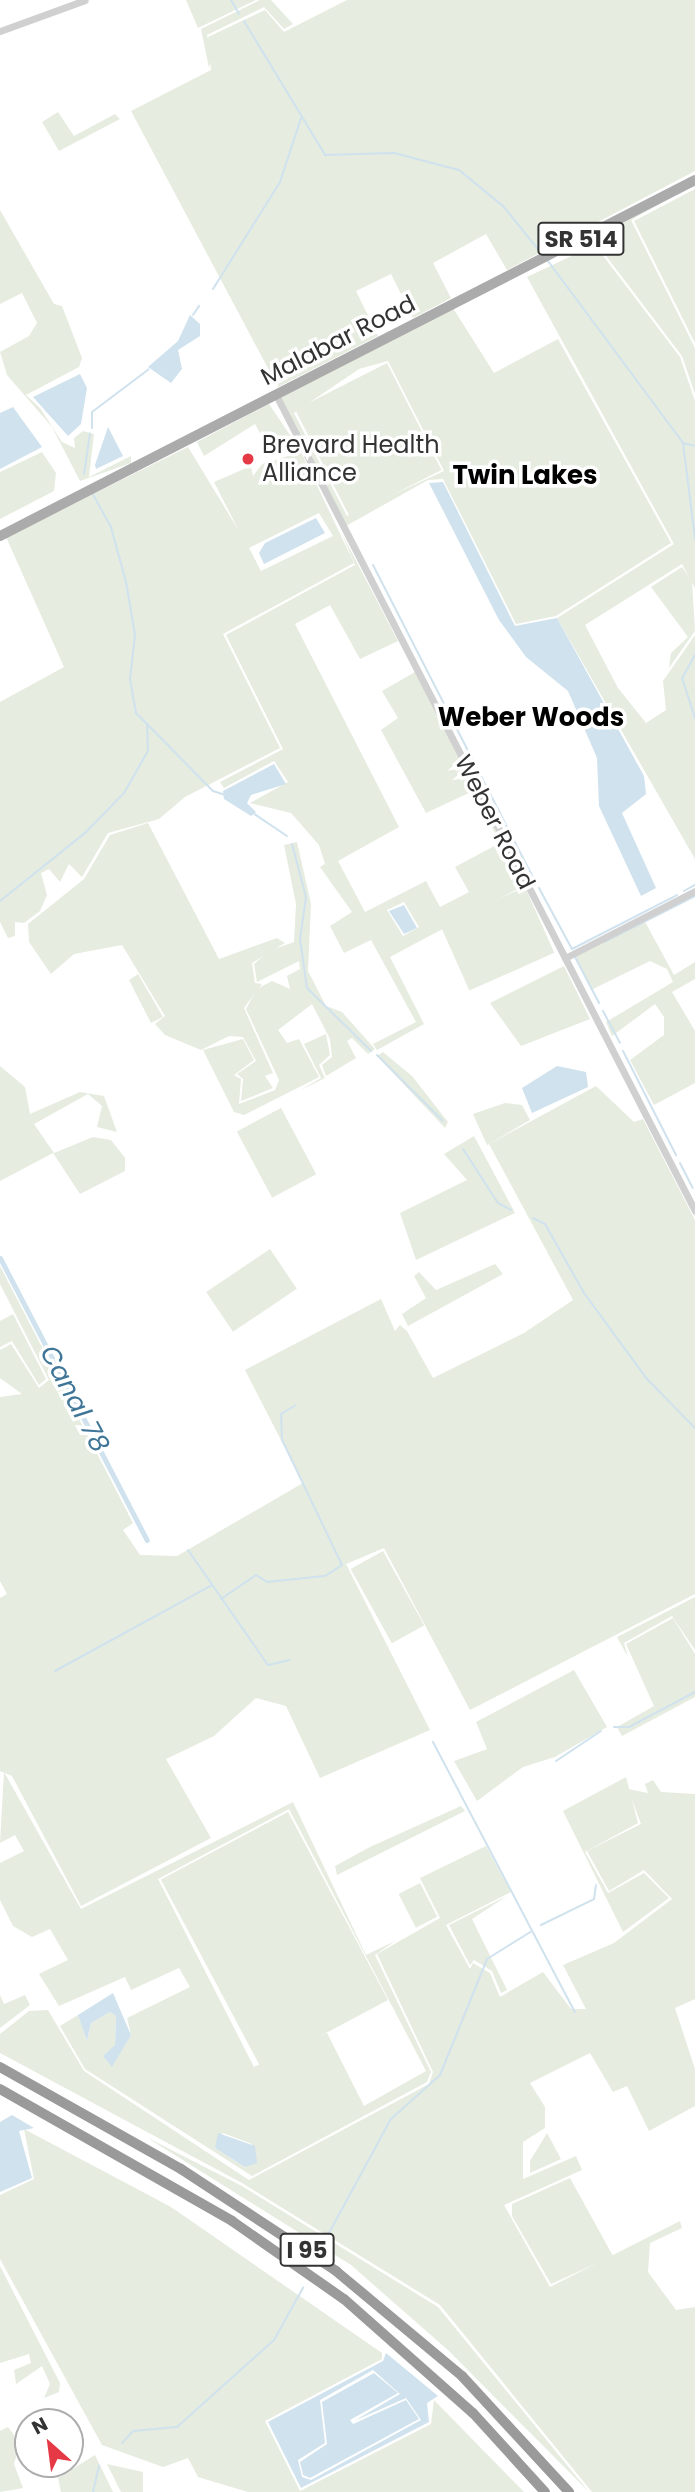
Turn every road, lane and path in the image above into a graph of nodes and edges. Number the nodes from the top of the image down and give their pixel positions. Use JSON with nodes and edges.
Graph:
{"nodes":[{"id":1,"x":85,"y":0,"type":"edge"},
{"id":2,"x":0,"y":31,"type":"edge"},
{"id":3,"x":695,"y":180,"type":"edge"},
{"id":4,"x":276,"y":395,"type":"junction"},
{"id":5,"x":0,"y":536,"type":"edge"},
{"id":6,"x":695,"y":891,"type":"edge"},
{"id":7,"x":565,"y":958,"type":"junction"},
{"id":8,"x":695,"y":1211,"type":"edge"},
{"id":9,"x":0,"y":2067,"type":"edge"},
{"id":10,"x":0,"y":2089,"type":"edge"},
{"id":11,"x":545,"y":2492,"type":"edge"},
{"id":12,"x":569,"y":2492,"type":"edge"}],
"edges":[{"from":1,"to":2,"type":"street"},
{"from":3,"to":4,"type":"main road","name":"Malabar Road","number":"SR 514"},
{"from":4,"to":5,"type":"main road","name":"Malabar Road","number":"SR 514"},
{"from":4,"to":7,"type":"street","name":"Weber Road"},
{"from":6,"to":7,"type":"street"},
{"from":7,"to":8,"type":"street","name":"Weber Road"},
{"from":9,"to":12,"type":"highway","number":"I 95"},
{"from":10,"to":11,"type":"highway","number":"I 95"}]}
